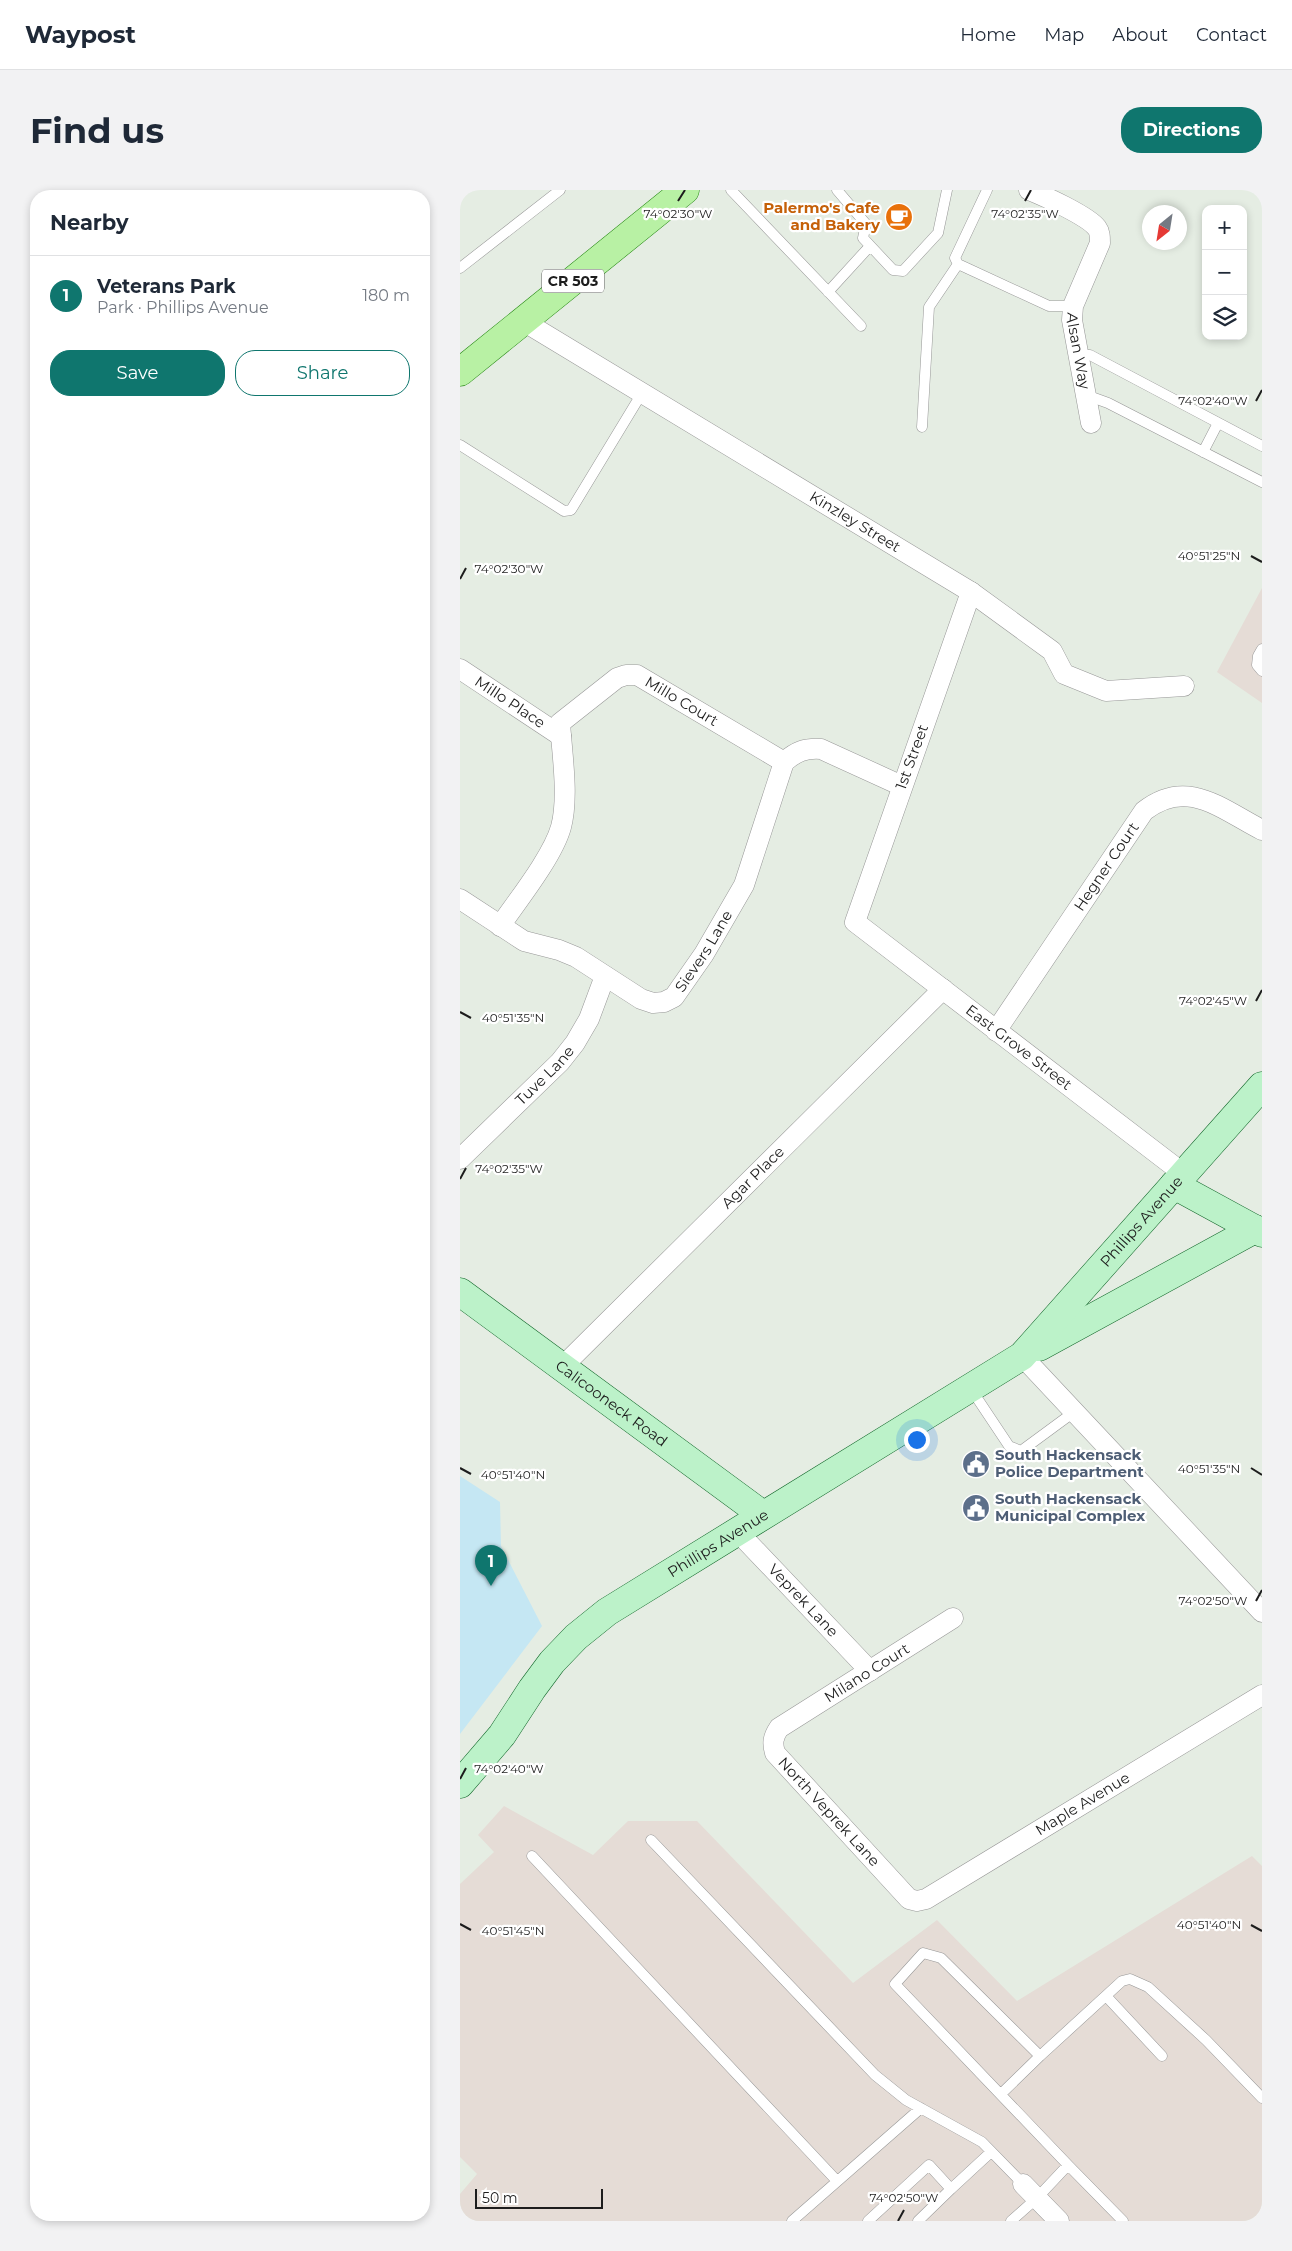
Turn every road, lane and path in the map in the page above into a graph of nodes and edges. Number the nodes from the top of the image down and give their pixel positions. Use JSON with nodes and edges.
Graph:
{"nodes":[{"id":1,"x":560,"y":190,"type":"edge"},
{"id":2,"x":685,"y":190,"type":"edge"},
{"id":3,"x":731,"y":190,"type":"edge"},
{"id":4,"x":837,"y":190,"type":"edge"},
{"id":5,"x":947,"y":190,"type":"edge"},
{"id":6,"x":987,"y":190,"type":"edge"},
{"id":7,"x":1038,"y":192,"type":"edge"},
{"id":8,"x":870,"y":246,"type":"junction"},
{"id":9,"x":958,"y":264,"type":"junction"},
{"id":10,"x":460,"y":268,"type":"edge"},
{"id":11,"x":828,"y":292,"type":"junction"},
{"id":12,"x":1073,"y":306,"type":"junction"},
{"id":13,"x":524,"y":321,"type":"junction"},
{"id":14,"x":861,"y":326,"type":"dead end"},
{"id":15,"x":1078,"y":355,"type":"junction"},
{"id":16,"x":460,"y":372,"type":"edge"},
{"id":17,"x":642,"y":393,"type":"junction"},
{"id":18,"x":1086,"y":395,"type":"junction"},
{"id":19,"x":1218,"y":422,"type":"junction"},
{"id":20,"x":1092,"y":423,"type":"dead end"},
{"id":21,"x":922,"y":427,"type":"dead end"},
{"id":22,"x":460,"y":445,"type":"edge"},
{"id":23,"x":1262,"y":446,"type":"edge"},
{"id":24,"x":1203,"y":452,"type":"junction"},
{"id":25,"x":1262,"y":482,"type":"edge"},
{"id":26,"x":971,"y":592,"type":"junction"},
{"id":27,"x":1262,"y":649,"type":"edge"},
{"id":28,"x":460,"y":669,"type":"edge"},
{"id":29,"x":1262,"y":670,"type":"edge"},
{"id":30,"x":1184,"y":686,"type":"dead end"},
{"id":31,"x":561,"y":736,"type":"junction"},
{"id":32,"x":784,"y":762,"type":"junction"},
{"id":33,"x":902,"y":786,"type":"junction"},
{"id":34,"x":1262,"y":830,"type":"edge"},
{"id":35,"x":460,"y":899,"type":"edge"},
{"id":36,"x":855,"y":922,"type":"joint"},
{"id":37,"x":500,"y":926,"type":"junction"},
{"id":38,"x":606,"y":976,"type":"junction"},
{"id":39,"x":943,"y":989,"type":"junction"},
{"id":40,"x":996,"y":1030,"type":"junction"},
{"id":41,"x":1262,"y":1086,"type":"edge"},
{"id":42,"x":460,"y":1159,"type":"edge"},
{"id":43,"x":1179,"y":1180,"type":"junction"},
{"id":44,"x":1259,"y":1231,"type":"edge"},
{"id":45,"x":460,"y":1292,"type":"edge"},
{"id":46,"x":1022,"y":1356,"type":"junction"},
{"id":47,"x":562,"y":1367,"type":"junction"},
{"id":48,"x":970,"y":1388,"type":"junction"},
{"id":49,"x":1074,"y":1412,"type":"junction"},
{"id":50,"x":763,"y":1515,"type":"junction"},
{"id":51,"x":737,"y":1531,"type":"junction"},
{"id":52,"x":1262,"y":1612,"type":"edge"},
{"id":53,"x":953,"y":1618,"type":"dead end"},
{"id":54,"x":870,"y":1671,"type":"junction"},
{"id":55,"x":1262,"y":1695,"type":"edge"},
{"id":56,"x":781,"y":1727,"type":"joint"},
{"id":57,"x":460,"y":1784,"type":"edge"},
{"id":58,"x":651,"y":1840,"type":"dead end"},
{"id":59,"x":532,"y":1856,"type":"dead end"},
{"id":60,"x":903,"y":1895,"type":"joint"},
{"id":61,"x":1106,"y":1996,"type":"junction"},
{"id":62,"x":1040,"y":2056,"type":"junction"},
{"id":63,"x":1162,"y":2056,"type":"dead end"},
{"id":64,"x":1001,"y":2094,"type":"junction"},
{"id":65,"x":1262,"y":2098,"type":"edge"},
{"id":66,"x":921,"y":2108,"type":"junction"},
{"id":67,"x":992,"y":2152,"type":"junction"},
{"id":68,"x":1068,"y":2165,"type":"junction"},
{"id":69,"x":837,"y":2181,"type":"junction"},
{"id":70,"x":951,"y":2189,"type":"junction"},
{"id":71,"x":1030,"y":2191,"type":"junction"},
{"id":72,"x":792,"y":2221,"type":"edge"},
{"id":73,"x":868,"y":2221,"type":"edge"},
{"id":74,"x":918,"y":2221,"type":"edge"},
{"id":75,"x":1011,"y":2221,"type":"edge"},
{"id":76,"x":1059,"y":2221,"type":"edge"},
{"id":77,"x":1123,"y":2221,"type":"edge"}],
"edges":[{"from":1,"to":10,"type":"lane"},
{"from":2,"to":13,"type":"main road","number":"CR 503"},
{"from":3,"to":11,"type":"lane"},
{"from":4,"to":8,"type":"lane"},
{"from":5,"to":8,"type":"lane"},
{"from":6,"to":9,"type":"lane"},
{"from":7,"to":12,"type":"street","name":"Alsan Way"},
{"from":8,"to":11,"type":"lane"},
{"from":9,"to":12,"type":"lane"},
{"from":9,"to":21,"type":"lane"},
{"from":11,"to":14,"type":"lane"},
{"from":12,"to":15,"type":"street","name":"Alsan Way"},
{"from":13,"to":16,"type":"main road","number":"CR 503"},
{"from":13,"to":17,"type":"street","name":"Kinzley Street"},
{"from":15,"to":18,"type":"street","name":"Alsan Way"},
{"from":15,"to":19,"type":"lane"},
{"from":17,"to":22,"type":"lane"},
{"from":17,"to":26,"type":"street","name":"Kinzley Street"},
{"from":18,"to":20,"type":"street","name":"Alsan Way"},
{"from":18,"to":24,"type":"lane"},
{"from":19,"to":23,"type":"lane"},
{"from":19,"to":24,"type":"lane"},
{"from":24,"to":25,"type":"lane"},
{"from":26,"to":30,"type":"street","name":"Kinzley Street"},
{"from":26,"to":33,"type":"street","name":"1st Street"},
{"from":27,"to":29,"type":"lane"},
{"from":28,"to":31,"type":"street","name":"Millo Place"},
{"from":31,"to":32,"type":"street","name":"Millo Court"},
{"from":31,"to":37,"type":"street","name":"Millo Court"},
{"from":32,"to":33,"type":"street"},
{"from":32,"to":38,"type":"street","name":"Sievers Lane"},
{"from":33,"to":36,"type":"street","name":"1st Street"},
{"from":34,"to":40,"type":"street","name":"Hegner Court"},
{"from":35,"to":37,"type":"street","name":"Sievers Lane"},
{"from":36,"to":39,"type":"street","name":"East Grove Street"},
{"from":37,"to":38,"type":"street","name":"Sievers Lane"},
{"from":38,"to":42,"type":"street","name":"Tuve Lane"},
{"from":39,"to":40,"type":"street","name":"East Grove Street"},
{"from":39,"to":47,"type":"street","name":"Agar Place"},
{"from":40,"to":43,"type":"street","name":"East Grove Street"},
{"from":41,"to":43,"type":"street","name":"Phillips Avenue"},
{"from":43,"to":44,"type":"street","name":"East Grove Street"},
{"from":43,"to":46,"type":"street","name":"Phillips Avenue"},
{"from":44,"to":46,"type":"street","name":"Phillips Avenue"},
{"from":45,"to":47,"type":"street","name":"Calicooneck Road"},
{"from":46,"to":48,"type":"street","name":"Phillips Avenue"},
{"from":46,"to":49,"type":"street"},
{"from":47,"to":50,"type":"street","name":"Calicooneck Road"},
{"from":48,"to":49,"type":"lane"},
{"from":48,"to":50,"type":"street","name":"Phillips Avenue"},
{"from":49,"to":52,"type":"street"},
{"from":50,"to":51,"type":"street","name":"Phillips Avenue"},
{"from":51,"to":54,"type":"street","name":"Veprek Lane"},
{"from":51,"to":57,"type":"street","name":"Phillips Avenue"},
{"from":53,"to":54,"type":"street","name":"Milano Court"},
{"from":54,"to":56,"type":"street","name":"Milano Court"},
{"from":55,"to":60,"type":"street","name":"Maple Avenue"},
{"from":56,"to":60,"type":"street","name":"North Veprek Lane"},
{"from":58,"to":66,"type":"lane"},
{"from":59,"to":69,"type":"lane"},
{"from":61,"to":62,"type":"lane"},
{"from":61,"to":63,"type":"lane"},
{"from":61,"to":65,"type":"lane"},
{"from":62,"to":64,"type":"lane"},
{"from":62,"to":64,"type":"lane"},
{"from":64,"to":68,"type":"lane"},
{"from":66,"to":67,"type":"lane"},
{"from":66,"to":69,"type":"lane"},
{"from":67,"to":70,"type":"lane"},
{"from":67,"to":71,"type":"lane"},
{"from":68,"to":71,"type":"lane"},
{"from":68,"to":77,"type":"lane"},
{"from":69,"to":72,"type":"lane"},
{"from":70,"to":73,"type":"lane"},
{"from":70,"to":74,"type":"lane"},
{"from":71,"to":75,"type":"lane"},
{"from":71,"to":76,"type":"street"}]}
